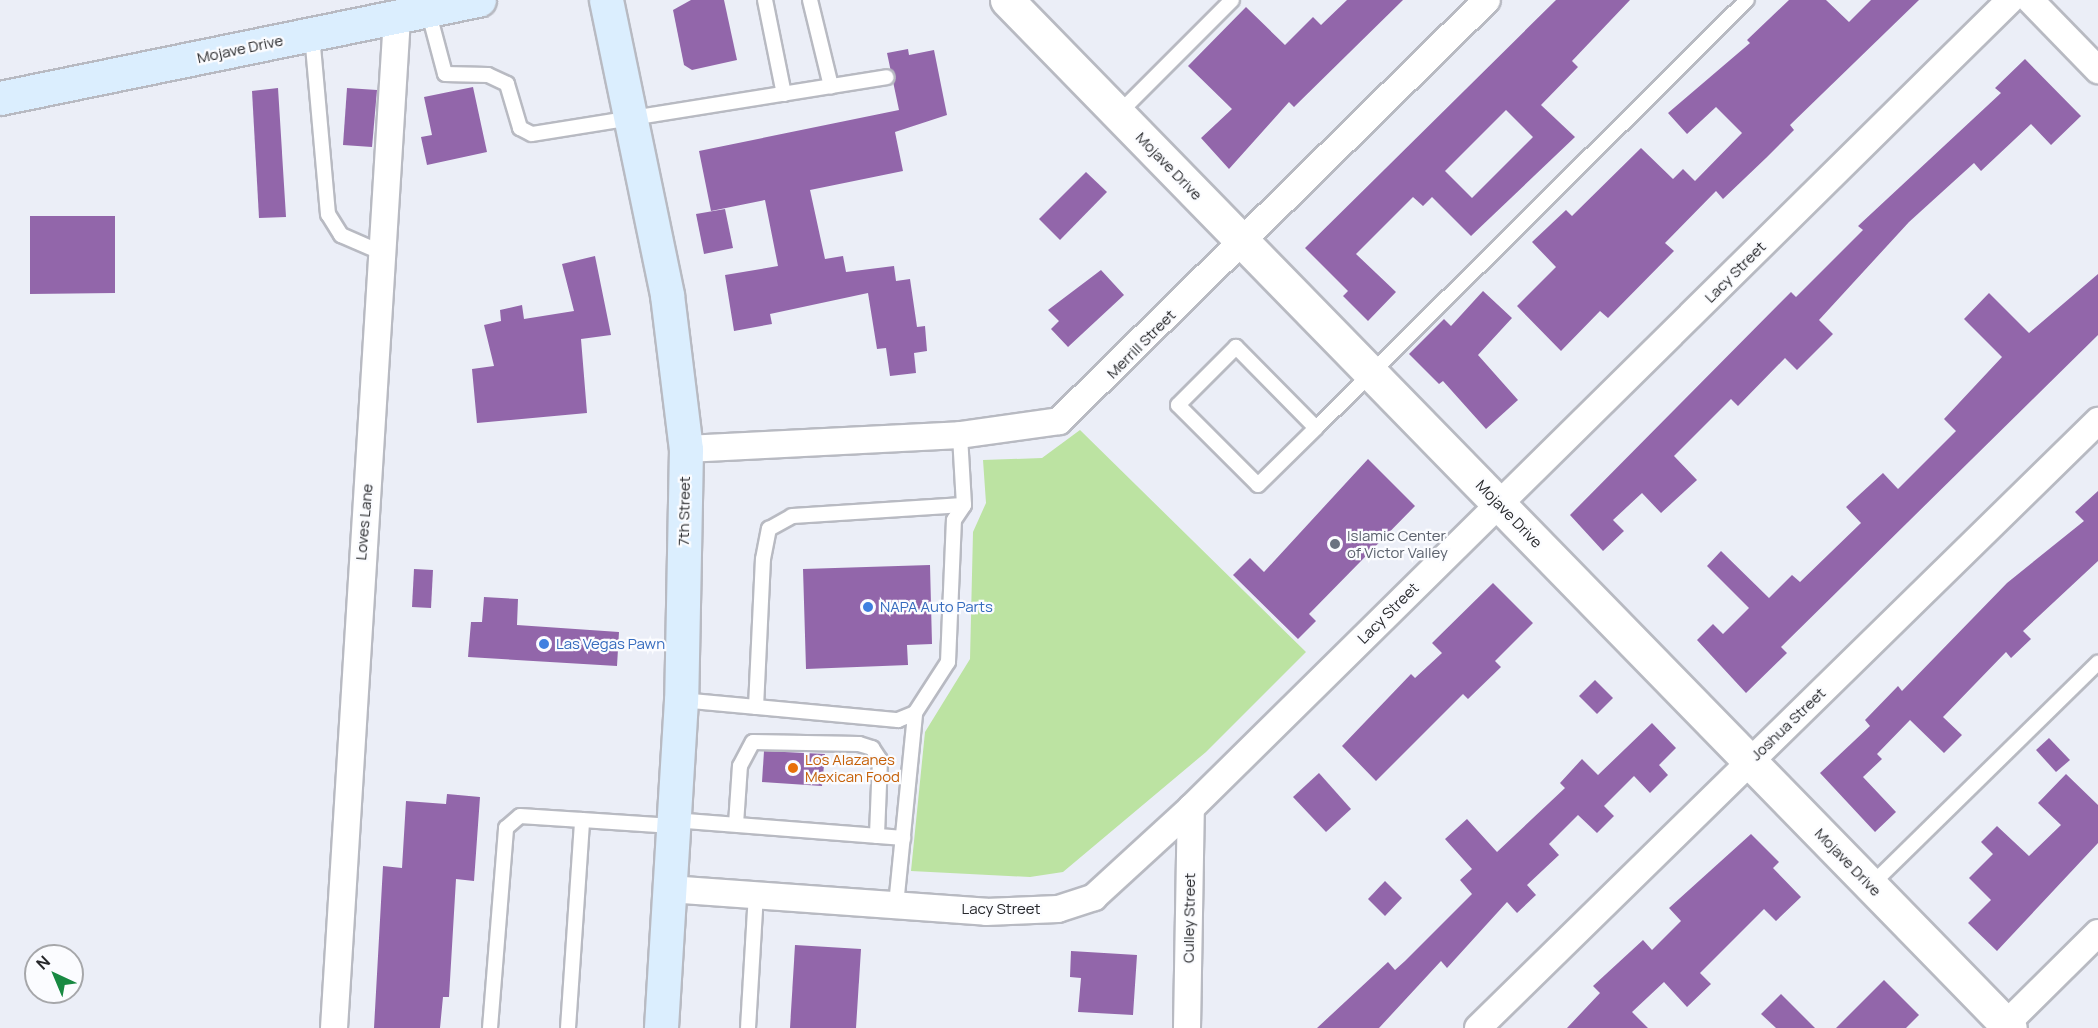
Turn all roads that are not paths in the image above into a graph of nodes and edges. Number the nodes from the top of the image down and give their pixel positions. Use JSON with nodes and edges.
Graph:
{"nodes":[{"id":1,"x":479,"y":0,"type":"edge"},
{"id":2,"x":606,"y":0,"type":"edge"},
{"id":3,"x":765,"y":0,"type":"edge"},
{"id":4,"x":810,"y":0,"type":"edge"},
{"id":5,"x":1007,"y":0,"type":"edge"},
{"id":6,"x":1232,"y":0,"type":"edge"},
{"id":7,"x":1487,"y":0,"type":"edge"},
{"id":8,"x":1747,"y":0,"type":"edge"},
{"id":9,"x":2010,"y":0,"type":"edge"},
{"id":10,"x":2030,"y":0,"type":"edge"},
{"id":11,"x":396,"y":8,"type":"edge"},
{"id":12,"x":428,"y":10,"type":"junction"},
{"id":13,"x":312,"y":34,"type":"junction"},
{"id":14,"x":2098,"y":70,"type":"edge"},
{"id":15,"x":886,"y":77,"type":"dead end"},
{"id":16,"x":831,"y":86,"type":"junction"},
{"id":17,"x":784,"y":94,"type":"junction"},
{"id":18,"x":0,"y":98,"type":"edge"},
{"id":19,"x":1118,"y":114,"type":"junction"},
{"id":20,"x":633,"y":121,"type":"junction"},
{"id":21,"x":1243,"y":242,"type":"junction"},
{"id":22,"x":386,"y":254,"type":"junction"},
{"id":23,"x":1371,"y":372,"type":"junction"},
{"id":24,"x":2098,"y":421,"type":"edge"},
{"id":25,"x":1316,"y":428,"type":"junction"},
{"id":26,"x":960,"y":435,"type":"junction"},
{"id":27,"x":686,"y":449,"type":"junction"},
{"id":28,"x":1498,"y":503,"type":"junction"},
{"id":29,"x":964,"y":506,"type":"junction"},
{"id":30,"x":2098,"y":663,"type":"edge"},
{"id":31,"x":681,"y":700,"type":"junction"},
{"id":32,"x":756,"y":707,"type":"junction"},
{"id":33,"x":915,"y":713,"type":"junction"},
{"id":34,"x":1750,"y":761,"type":"junction"},
{"id":35,"x":1191,"y":808,"type":"junction"},
{"id":36,"x":582,"y":820,"type":"junction"},
{"id":37,"x":673,"y":823,"type":"junction"},
{"id":38,"x":736,"y":824,"type":"junction"},
{"id":39,"x":877,"y":836,"type":"junction"},
{"id":40,"x":903,"y":838,"type":"junction"},
{"id":41,"x":1871,"y":885,"type":"junction"},
{"id":42,"x":669,"y":889,"type":"junction"},
{"id":43,"x":756,"y":895,"type":"junction"},
{"id":44,"x":896,"y":905,"type":"junction"},
{"id":45,"x":2098,"y":933,"type":"edge"},
{"id":46,"x":2006,"y":1027,"type":"edge"},
{"id":47,"x":334,"y":1028,"type":"edge"},
{"id":48,"x":490,"y":1028,"type":"edge"},
{"id":49,"x":568,"y":1028,"type":"edge"},
{"id":50,"x":661,"y":1028,"type":"edge"},
{"id":51,"x":748,"y":1028,"type":"edge"},
{"id":52,"x":1187,"y":1028,"type":"edge"},
{"id":53,"x":1478,"y":1028,"type":"edge"}],
"edges":[{"from":1,"to":12,"type":"main road","name":"Mojave Drive"},
{"from":2,"to":20,"type":"main road","name":"7th Street"},
{"from":3,"to":17,"type":"lane"},
{"from":4,"to":16,"type":"lane"},
{"from":5,"to":19,"type":"street","name":"Mojave Drive"},
{"from":6,"to":19,"type":"lane"},
{"from":7,"to":21,"type":"street","name":"Merrill Street"},
{"from":8,"to":23,"type":"lane"},
{"from":9,"to":28,"type":"street","name":"Lacy Street"},
{"from":10,"to":14,"type":"street"},
{"from":11,"to":12,"type":"main road","name":"Mojave Drive"},
{"from":11,"to":13,"type":"main road","name":"Mojave Drive"},
{"from":11,"to":22,"type":"street","name":"Loves Lane"},
{"from":12,"to":20,"type":"lane"},
{"from":13,"to":18,"type":"main road","name":"Mojave Drive"},
{"from":13,"to":22,"type":"lane"},
{"from":15,"to":16,"type":"lane"},
{"from":16,"to":17,"type":"lane"},
{"from":17,"to":20,"type":"lane"},
{"from":19,"to":21,"type":"street","name":"Mojave Drive"},
{"from":20,"to":27,"type":"main road","name":"7th Street"},
{"from":21,"to":23,"type":"street","name":"Mojave Drive"},
{"from":21,"to":26,"type":"street","name":"Merrill Street"},
{"from":22,"to":47,"type":"street","name":"Loves Lane"},
{"from":23,"to":25,"type":"lane"},
{"from":23,"to":28,"type":"street","name":"Mojave Drive"},
{"from":24,"to":34,"type":"street","name":"Joshua Street"},
{"from":25,"to":25,"type":"lane"},
{"from":26,"to":27,"type":"street","name":"Merrill Street"},
{"from":26,"to":29,"type":"lane"},
{"from":27,"to":31,"type":"main road","name":"7th Street"},
{"from":28,"to":34,"type":"street","name":"Mojave Drive"},
{"from":28,"to":35,"type":"street","name":"Lacy Street"},
{"from":29,"to":32,"type":"lane"},
{"from":29,"to":33,"type":"lane"},
{"from":30,"to":41,"type":"lane"},
{"from":31,"to":32,"type":"lane"},
{"from":31,"to":37,"type":"main road","name":"7th Street"},
{"from":32,"to":33,"type":"lane"},
{"from":33,"to":40,"type":"lane"},
{"from":34,"to":41,"type":"street","name":"Mojave Drive"},
{"from":34,"to":53,"type":"street","name":"Joshua Street"},
{"from":35,"to":44,"type":"street","name":"Lacy Street"},
{"from":35,"to":52,"type":"street","name":"Culley Street"},
{"from":36,"to":37,"type":"lane"},
{"from":36,"to":48,"type":"lane"},
{"from":36,"to":49,"type":"lane"},
{"from":37,"to":38,"type":"lane"},
{"from":37,"to":42,"type":"main road","name":"7th Street"},
{"from":38,"to":39,"type":"lane"},
{"from":38,"to":39,"type":"lane"},
{"from":39,"to":40,"type":"lane"},
{"from":40,"to":44,"type":"lane"},
{"from":41,"to":46,"type":"street","name":"Mojave Drive"},
{"from":42,"to":43,"type":"street","name":"Lacy Street"},
{"from":42,"to":50,"type":"main road","name":"7th Street"},
{"from":43,"to":44,"type":"street","name":"Lacy Street"},
{"from":43,"to":51,"type":"lane"},
{"from":45,"to":46,"type":"street"}]}
